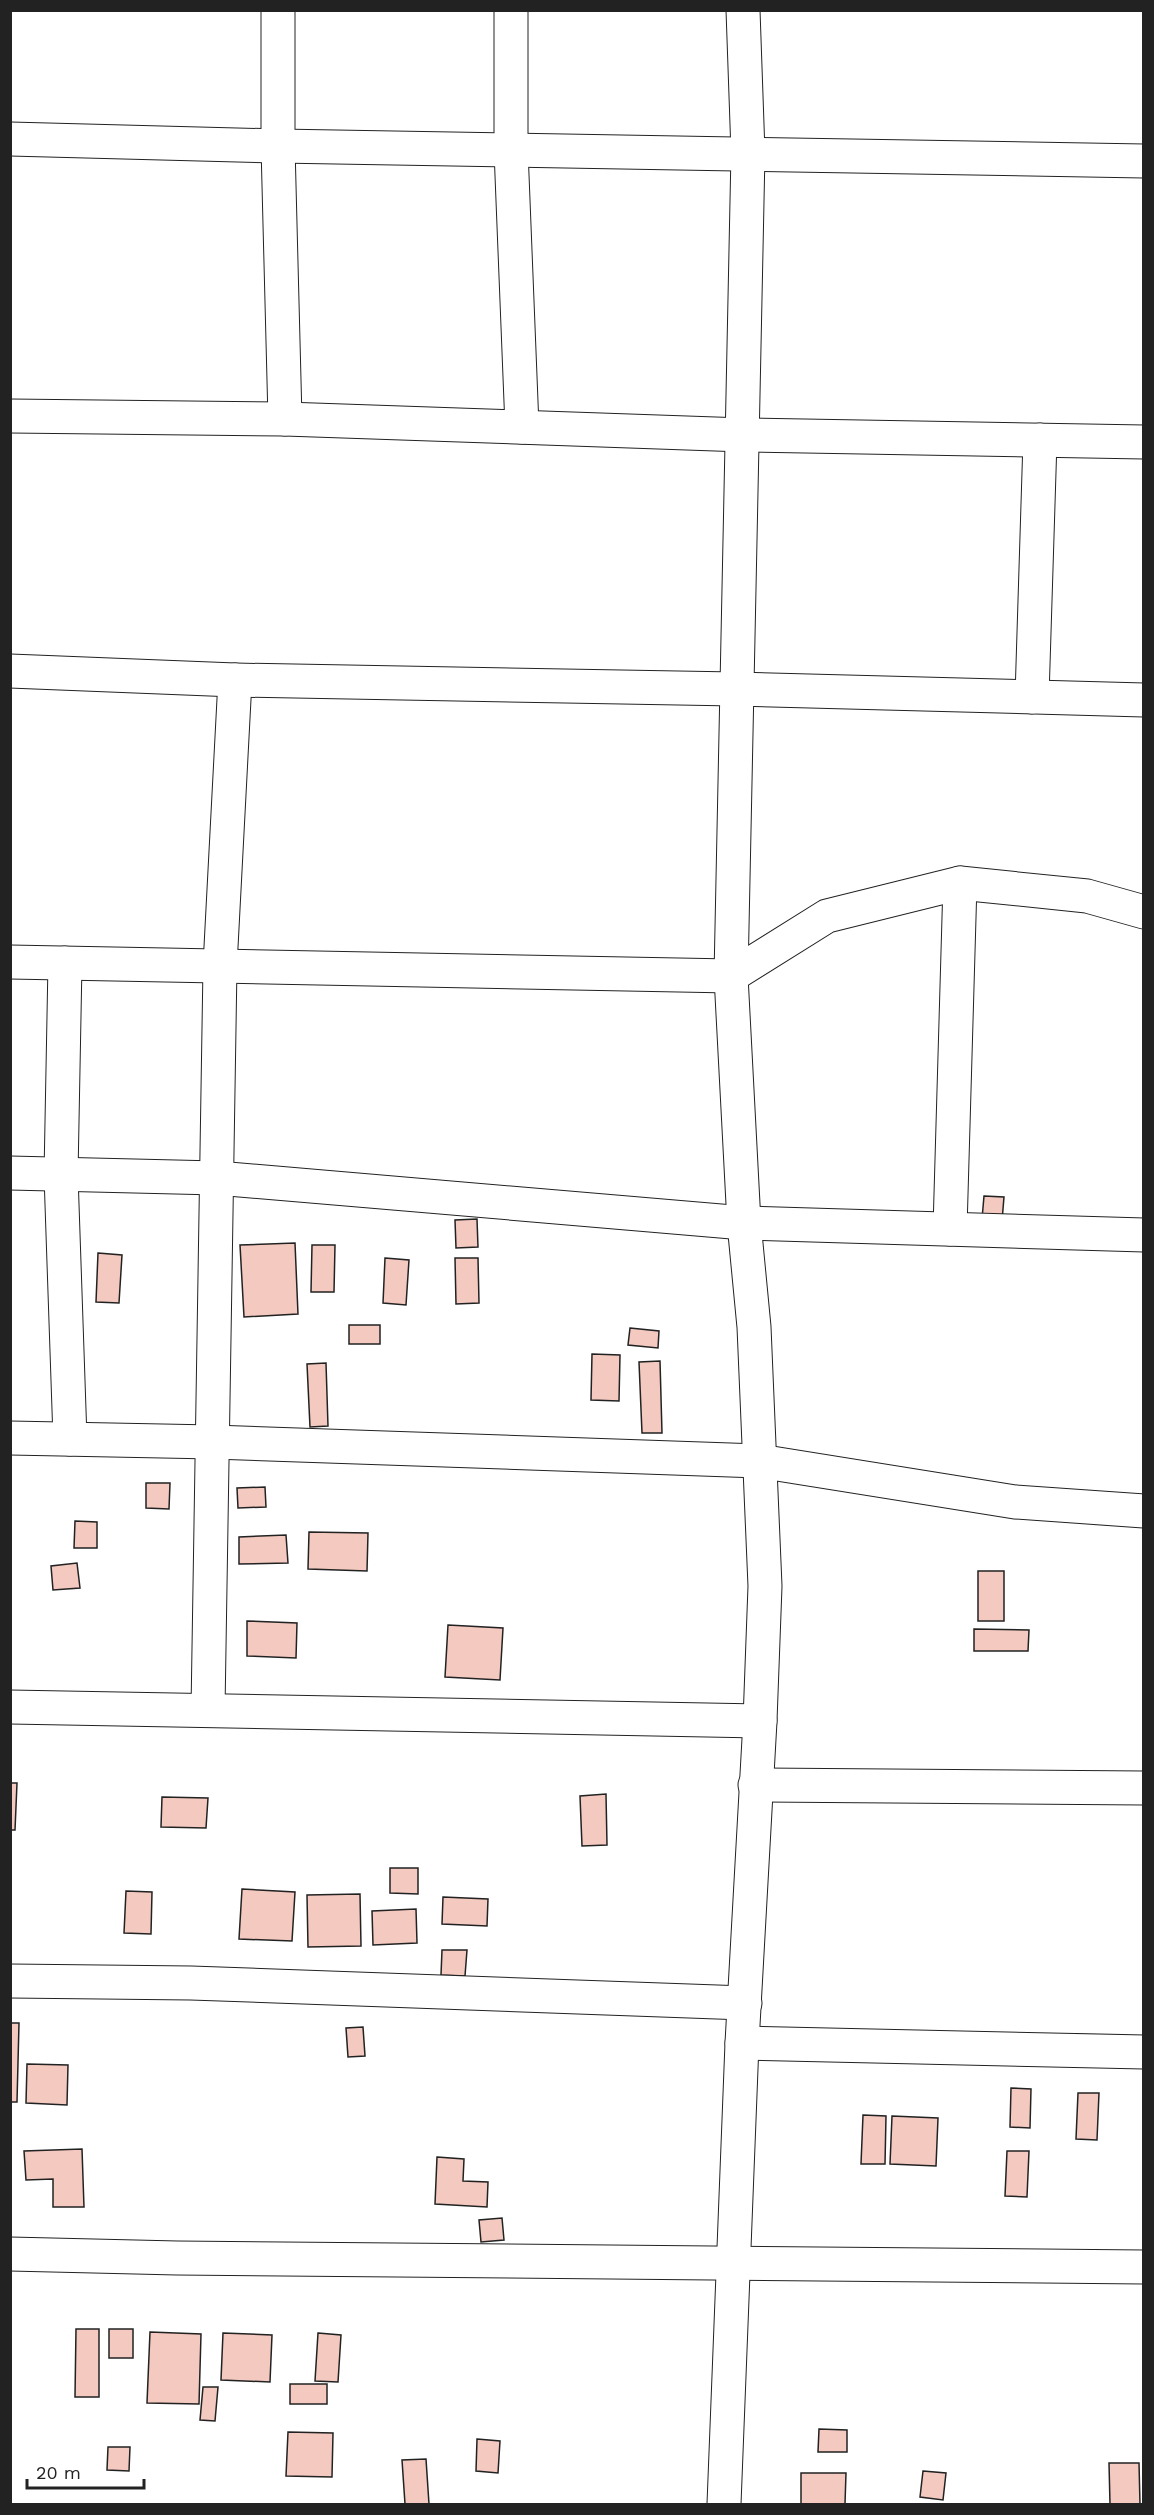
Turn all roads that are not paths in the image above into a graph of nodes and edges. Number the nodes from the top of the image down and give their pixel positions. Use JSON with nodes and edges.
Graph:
{"nodes":[{"id":1,"x":278,"y":10,"type":"edge"},
{"id":2,"x":512,"y":10,"type":"edge"},
{"id":3,"x":743,"y":10,"type":"edge"},
{"id":4,"x":10,"y":139,"type":"edge"},
{"id":5,"x":278,"y":146,"type":"junction"},
{"id":6,"x":512,"y":150,"type":"junction"},
{"id":7,"x":748,"y":153,"type":"junction"},
{"id":8,"x":1143,"y":161,"type":"edge"},
{"id":9,"x":10,"y":416,"type":"edge"},
{"id":10,"x":285,"y":419,"type":"junction"},
{"id":11,"x":522,"y":427,"type":"junction"},
{"id":12,"x":744,"y":435,"type":"junction"},
{"id":13,"x":1040,"y":440,"type":"junction"},
{"id":14,"x":1143,"y":442,"type":"edge"},
{"id":15,"x":10,"y":671,"type":"edge"},
{"id":16,"x":236,"y":680,"type":"junction"},
{"id":17,"x":735,"y":689,"type":"junction"},
{"id":18,"x":1032,"y":697,"type":"junction"},
{"id":19,"x":1143,"y":700,"type":"edge"},
{"id":20,"x":960,"y":883,"type":"junction"},
{"id":21,"x":1143,"y":912,"type":"edge"},
{"id":22,"x":10,"y":962,"type":"edge"},
{"id":23,"x":65,"y":963,"type":"junction"},
{"id":24,"x":220,"y":966,"type":"junction"},
{"id":25,"x":731,"y":976,"type":"junction"},
{"id":26,"x":10,"y":1173,"type":"edge"},
{"id":27,"x":62,"y":1174,"type":"junction"},
{"id":28,"x":217,"y":1178,"type":"junction"},
{"id":29,"x":744,"y":1223,"type":"junction"},
{"id":30,"x":950,"y":1229,"type":"junction"},
{"id":31,"x":1143,"y":1235,"type":"edge"},
{"id":32,"x":10,"y":1438,"type":"edge"},
{"id":33,"x":70,"y":1439,"type":"junction"},
{"id":34,"x":213,"y":1442,"type":"junction"},
{"id":35,"x":759,"y":1461,"type":"junction"},
{"id":36,"x":1143,"y":1511,"type":"edge"},
{"id":37,"x":10,"y":1707,"type":"edge"},
{"id":38,"x":208,"y":1710,"type":"junction"},
{"id":39,"x":760,"y":1721,"type":"junction"},
{"id":40,"x":755,"y":1785,"type":"junction"},
{"id":41,"x":1143,"y":1788,"type":"edge"},
{"id":42,"x":10,"y":1981,"type":"edge"},
{"id":43,"x":745,"y":2003,"type":"junction"},
{"id":44,"x":742,"y":2043,"type":"junction"},
{"id":45,"x":1143,"y":2052,"type":"edge"},
{"id":46,"x":10,"y":2254,"type":"edge"},
{"id":47,"x":734,"y":2262,"type":"junction"},
{"id":48,"x":1143,"y":2267,"type":"edge"},
{"id":49,"x":724,"y":2505,"type":"edge"}],
"edges":[{"from":1,"to":5,"type":"street"},
{"from":2,"to":6,"type":"street"},
{"from":3,"to":7,"type":"street"},
{"from":4,"to":5,"type":"street"},
{"from":5,"to":6,"type":"street"},
{"from":5,"to":10,"type":"street"},
{"from":6,"to":7,"type":"street"},
{"from":6,"to":11,"type":"street"},
{"from":7,"to":8,"type":"street"},
{"from":7,"to":12,"type":"street"},
{"from":9,"to":10,"type":"street"},
{"from":10,"to":11,"type":"street"},
{"from":11,"to":12,"type":"street"},
{"from":12,"to":13,"type":"street"},
{"from":12,"to":17,"type":"street"},
{"from":13,"to":14,"type":"street"},
{"from":13,"to":18,"type":"street"},
{"from":15,"to":16,"type":"street"},
{"from":16,"to":17,"type":"street"},
{"from":16,"to":24,"type":"street"},
{"from":17,"to":18,"type":"street"},
{"from":17,"to":25,"type":"street"},
{"from":18,"to":19,"type":"street"},
{"from":20,"to":21,"type":"street"},
{"from":20,"to":25,"type":"street"},
{"from":20,"to":30,"type":"street"},
{"from":22,"to":23,"type":"street"},
{"from":23,"to":24,"type":"street"},
{"from":23,"to":27,"type":"street"},
{"from":24,"to":25,"type":"street"},
{"from":24,"to":28,"type":"street"},
{"from":25,"to":29,"type":"street"},
{"from":26,"to":27,"type":"street"},
{"from":27,"to":28,"type":"street"},
{"from":27,"to":33,"type":"street"},
{"from":28,"to":29,"type":"street"},
{"from":28,"to":34,"type":"street"},
{"from":29,"to":30,"type":"street"},
{"from":29,"to":35,"type":"street"},
{"from":30,"to":31,"type":"street"},
{"from":32,"to":33,"type":"street"},
{"from":33,"to":34,"type":"street"},
{"from":34,"to":35,"type":"street"},
{"from":34,"to":38,"type":"street"},
{"from":35,"to":36,"type":"street"},
{"from":35,"to":39,"type":"street"},
{"from":37,"to":38,"type":"street"},
{"from":38,"to":39,"type":"street"},
{"from":39,"to":40,"type":"street"},
{"from":40,"to":41,"type":"street"},
{"from":40,"to":43,"type":"street"},
{"from":42,"to":43,"type":"street"},
{"from":43,"to":44,"type":"street"},
{"from":44,"to":45,"type":"street"},
{"from":44,"to":47,"type":"street"},
{"from":46,"to":47,"type":"street"},
{"from":47,"to":48,"type":"street"},
{"from":47,"to":49,"type":"street"}]}
